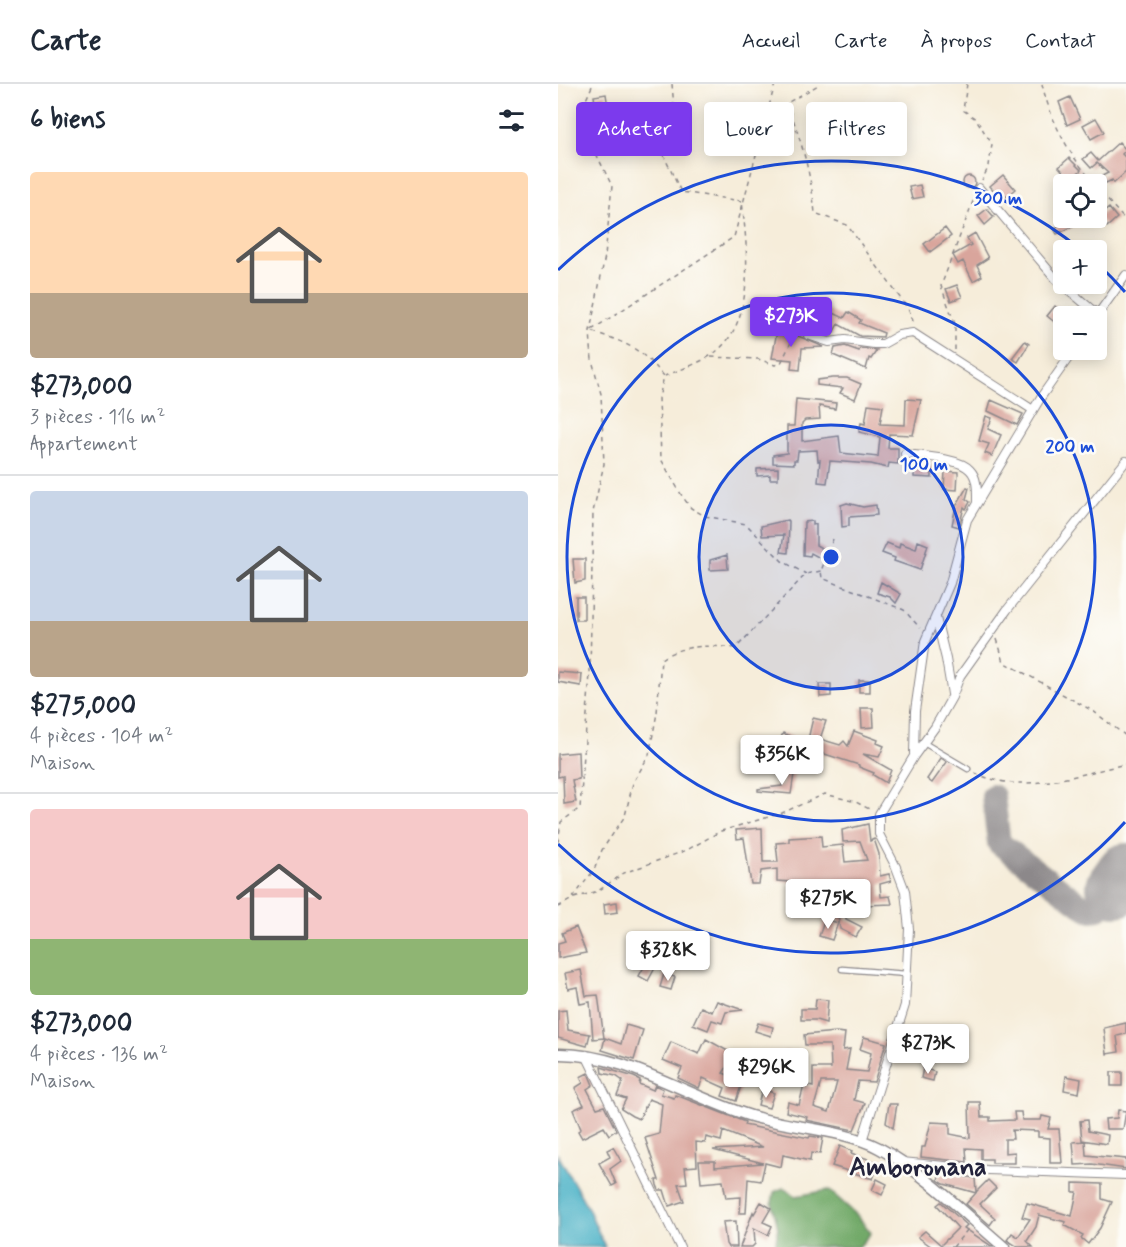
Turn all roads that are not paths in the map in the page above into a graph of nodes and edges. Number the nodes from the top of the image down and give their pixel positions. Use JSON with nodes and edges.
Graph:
{"nodes":[{"id":1,"x":979,"y":189,"type":"road end"},
{"id":2,"x":1126,"y":275,"type":"edge"},
{"id":3,"x":1086,"y":306,"type":"edge"},
{"id":4,"x":1104,"y":306,"type":"edge"},
{"id":5,"x":808,"y":335,"type":"road end"},
{"id":6,"x":1067,"y":360,"type":"edge"},
{"id":7,"x":1033,"y":410,"type":"junction"},
{"id":8,"x":905,"y":454,"type":"dead end"},
{"id":9,"x":1126,"y":461,"type":"edge"},
{"id":10,"x":977,"y":503,"type":"junction"},
{"id":11,"x":936,"y":618,"type":"junction"},
{"id":12,"x":952,"y":697,"type":"junction"},
{"id":13,"x":924,"y":742,"type":"junction"},
{"id":14,"x":914,"y":756,"type":"junction"},
{"id":15,"x":968,"y":769,"type":"road end"},
{"id":16,"x":842,"y":969,"type":"dead end"},
{"id":17,"x":907,"y":974,"type":"junction"},
{"id":18,"x":558,"y":1054,"type":"edge"},
{"id":19,"x":586,"y":1055,"type":"junction"},
{"id":20,"x":862,"y":1141,"type":"junction"},
{"id":21,"x":902,"y":1162,"type":"junction"},
{"id":22,"x":1126,"y":1175,"type":"edge"},
{"id":23,"x":680,"y":1247,"type":"edge"},
{"id":24,"x":1004,"y":1247,"type":"edge"}],
"edges":[{"from":1,"to":3,"type":"street"},
{"from":2,"to":4,"type":"street"},
{"from":5,"to":7,"type":"street"},
{"from":6,"to":7,"type":"street"},
{"from":7,"to":10,"type":"street"},
{"from":8,"to":10,"type":"street"},
{"from":9,"to":12,"type":"street"},
{"from":10,"to":11,"type":"street"},
{"from":11,"to":12,"type":"street"},
{"from":11,"to":14,"type":"street"},
{"from":12,"to":13,"type":"street"},
{"from":13,"to":14,"type":"street"},
{"from":13,"to":15,"type":"lane"},
{"from":14,"to":17,"type":"street"},
{"from":16,"to":17,"type":"lane"},
{"from":17,"to":20,"type":"street"},
{"from":18,"to":19,"type":"street"},
{"from":19,"to":20,"type":"street"},
{"from":19,"to":23,"type":"street"},
{"from":20,"to":21,"type":"street"},
{"from":21,"to":22,"type":"street"},
{"from":21,"to":24,"type":"street"}]}
